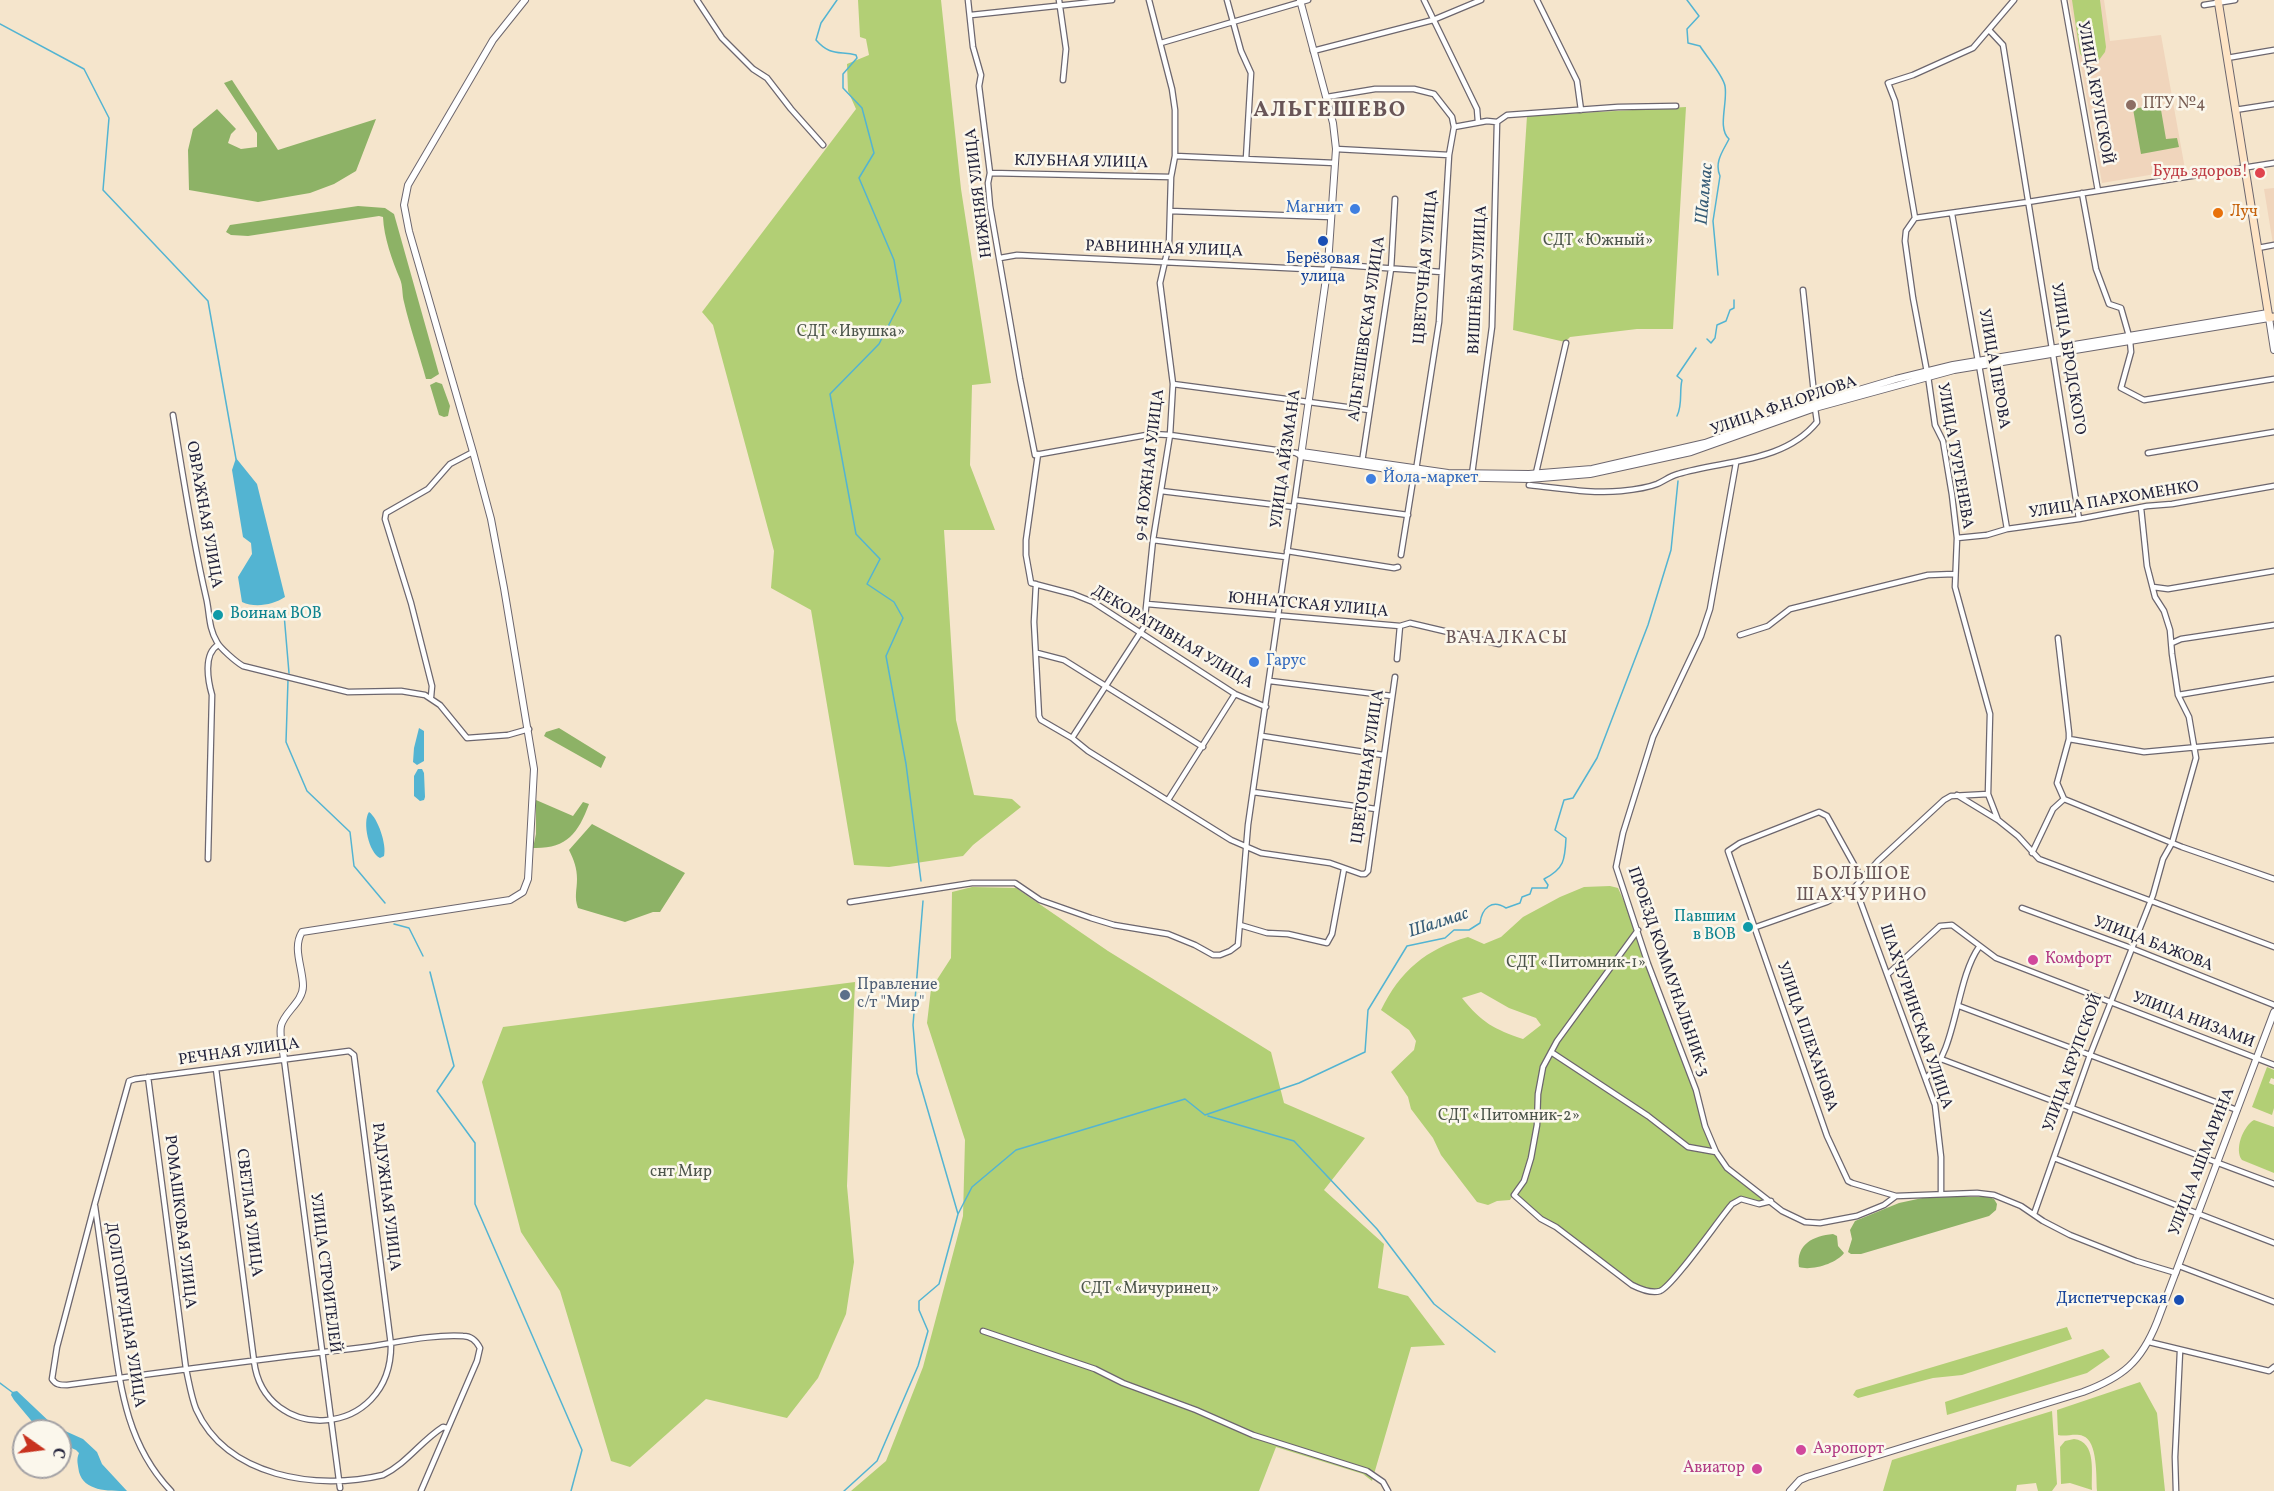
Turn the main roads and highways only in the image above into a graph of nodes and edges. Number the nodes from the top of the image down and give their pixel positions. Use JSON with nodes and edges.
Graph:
{"nodes":[{"id":1,"x":2218,"y":1,"type":"edge"},
{"id":2,"x":2271,"y":315,"type":"edge"}],
"edges":[{"from":1,"to":2,"type":"main road"}]}
